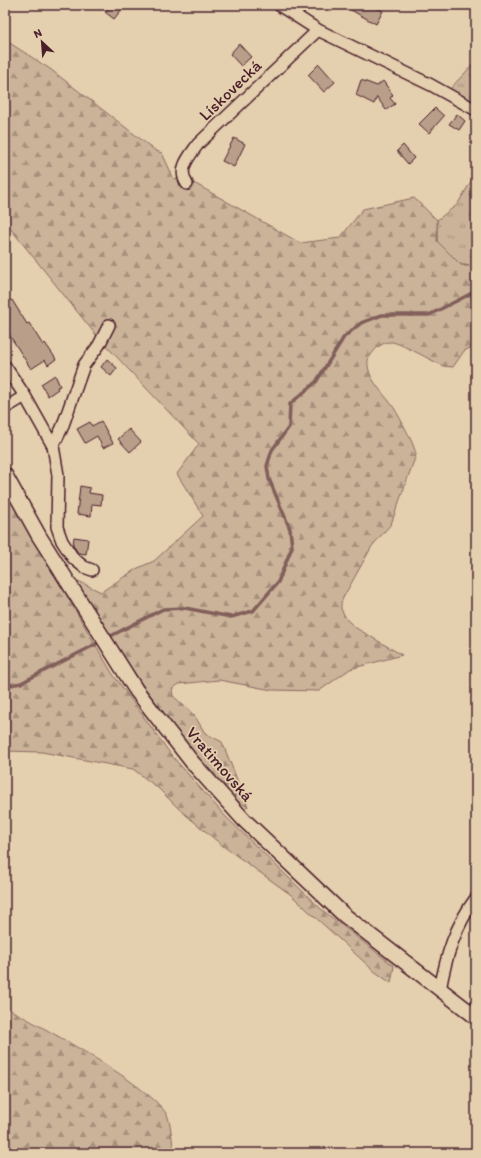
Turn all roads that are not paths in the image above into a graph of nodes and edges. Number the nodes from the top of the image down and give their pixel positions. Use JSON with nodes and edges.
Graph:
{"nodes":[{"id":1,"x":279,"y":5,"type":"edge"},
{"id":2,"x":318,"y":30,"type":"junction"},
{"id":3,"x":476,"y":110,"type":"edge"},
{"id":4,"x":187,"y":184,"type":"dead end"},
{"id":5,"x":109,"y":325,"type":"dead end"},
{"id":6,"x":5,"y":366,"type":"edge"},
{"id":7,"x":25,"y":396,"type":"junction"},
{"id":8,"x":5,"y":408,"type":"edge"},
{"id":9,"x":53,"y":446,"type":"junction"},
{"id":10,"x":5,"y":475,"type":"edge"},
{"id":11,"x":92,"y":570,"type":"dead end"},
{"id":12,"x":476,"y":898,"type":"edge"},
{"id":13,"x":440,"y":990,"type":"junction"},
{"id":14,"x":476,"y":1017,"type":"edge"}],
"edges":[{"from":1,"to":2,"type":"street"},
{"from":2,"to":3,"type":"street"},
{"from":2,"to":4,"type":"street","name":"Lískovecká"},
{"from":5,"to":9,"type":"street"},
{"from":6,"to":7,"type":"street"},
{"from":7,"to":8,"type":"street"},
{"from":7,"to":9,"type":"street"},
{"from":9,"to":11,"type":"street"},
{"from":10,"to":13,"type":"main road","name":"Vratimovská"},
{"from":12,"to":13,"type":"street"},
{"from":13,"to":14,"type":"main road","name":"Vratimovská"}]}
